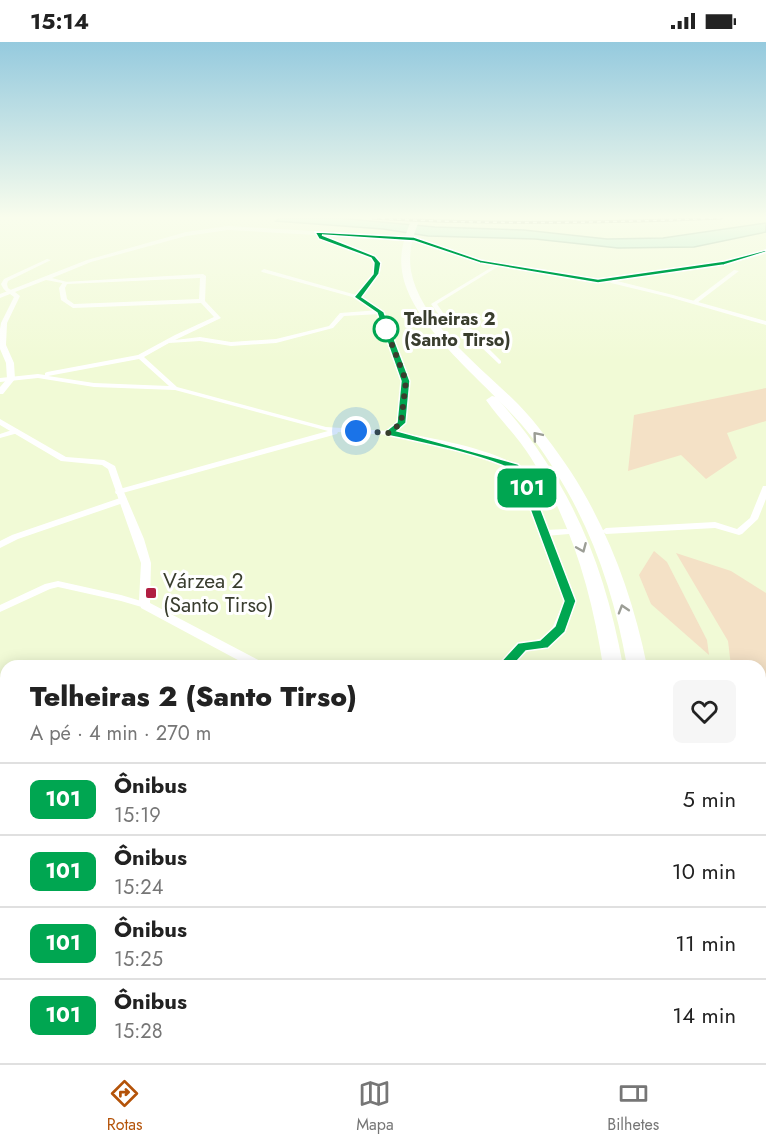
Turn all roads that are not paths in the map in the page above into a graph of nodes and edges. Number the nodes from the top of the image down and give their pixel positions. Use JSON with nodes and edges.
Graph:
{"nodes":[{"id":1,"x":37,"y":266,"type":"edge"},
{"id":2,"x":77,"y":266,"type":"edge"},
{"id":3,"x":378,"y":266,"type":"edge"},
{"id":4,"x":395,"y":266,"type":"edge"},
{"id":5,"x":405,"y":266,"type":"edge"},
{"id":6,"x":496,"y":266,"type":"edge"},
{"id":7,"x":501,"y":266,"type":"edge"},
{"id":8,"x":705,"y":266,"type":"edge"},
{"id":9,"x":264,"y":271,"type":"dead end"},
{"id":10,"x":736,"y":271,"type":"dead end"},
{"id":11,"x":632,"y":276,"type":"junction"},
{"id":12,"x":46,"y":278,"type":"junction"},
{"id":13,"x":604,"y":280,"type":"junction"},
{"id":14,"x":65,"y":283,"type":"junction"},
{"id":15,"x":641,"y":288,"type":"junction"},
{"id":16,"x":11,"y":292,"type":"junction"},
{"id":17,"x":0,"y":296,"type":"edge"},
{"id":18,"x":358,"y":297,"type":"junction"},
{"id":19,"x":202,"y":300,"type":"junction"},
{"id":20,"x":695,"y":303,"type":"junction"},
{"id":21,"x":380,"y":312,"type":"junction"},
{"id":22,"x":766,"y":323,"type":"edge"},
{"id":23,"x":169,"y":342,"type":"junction"},
{"id":24,"x":140,"y":357,"type":"junction"},
{"id":25,"x":499,"y":362,"type":"dead end"},
{"id":26,"x":38,"y":376,"type":"junction"},
{"id":27,"x":0,"y":380,"type":"edge"},
{"id":28,"x":11,"y":380,"type":"junction"},
{"id":29,"x":175,"y":388,"type":"junction"},
{"id":30,"x":0,"y":392,"type":"edge"},
{"id":31,"x":0,"y":422,"type":"edge"},
{"id":32,"x":339,"y":430,"type":"junction"},
{"id":33,"x":15,"y":431,"type":"junction"},
{"id":34,"x":389,"y":433,"type":"junction"},
{"id":35,"x":0,"y":436,"type":"edge"},
{"id":36,"x":766,"y":488,"type":"edge"},
{"id":37,"x":121,"y":496,"type":"junction"},
{"id":38,"x":606,"y":531,"type":"dead end"},
{"id":39,"x":566,"y":532,"type":"dead end"},
{"id":40,"x":545,"y":533,"type":"junction"},
{"id":41,"x":0,"y":545,"type":"edge"},
{"id":42,"x":145,"y":605,"type":"junction"},
{"id":43,"x":0,"y":609,"type":"edge"},
{"id":44,"x":250,"y":660,"type":"edge"},
{"id":45,"x":510,"y":660,"type":"edge"},
{"id":46,"x":612,"y":660,"type":"edge"},
{"id":47,"x":636,"y":660,"type":"edge"}],
"edges":[{"from":1,"to":16,"type":"street"},
{"from":2,"to":12,"type":"street"},
{"from":3,"to":18,"type":"street"},
{"from":4,"to":46,"type":"highway","one_way":true},
{"from":47,"to":5,"type":"highway","one_way":true},
{"from":6,"to":25,"type":"street"},
{"from":7,"to":13,"type":"street"},
{"from":8,"to":11,"type":"street"},
{"from":9,"to":18,"type":"street"},
{"from":10,"to":20,"type":"street"},
{"from":11,"to":13,"type":"street"},
{"from":11,"to":15,"type":"street"},
{"from":12,"to":14,"type":"street"},
{"from":12,"to":16,"type":"street"},
{"from":13,"to":15,"type":"street"},
{"from":14,"to":19,"type":"street"},
{"from":14,"to":19,"type":"street"},
{"from":15,"to":20,"type":"street"},
{"from":16,"to":17,"type":"street"},
{"from":16,"to":28,"type":"street"},
{"from":18,"to":21,"type":"street"},
{"from":19,"to":23,"type":"street"},
{"from":20,"to":22,"type":"street"},
{"from":21,"to":23,"type":"street"},
{"from":21,"to":34,"type":"street"},
{"from":23,"to":24,"type":"street"},
{"from":24,"to":26,"type":"street"},
{"from":24,"to":29,"type":"street"},
{"from":26,"to":28,"type":"street"},
{"from":26,"to":29,"type":"street"},
{"from":27,"to":28,"type":"street"},
{"from":28,"to":30,"type":"street"},
{"from":29,"to":32,"type":"street"},
{"from":31,"to":33,"type":"street"},
{"from":32,"to":34,"type":"street"},
{"from":32,"to":37,"type":"street"},
{"from":33,"to":35,"type":"street"},
{"from":33,"to":37,"type":"street"},
{"from":34,"to":40,"type":"street"},
{"from":36,"to":38,"type":"street"},
{"from":37,"to":41,"type":"street"},
{"from":37,"to":42,"type":"street"},
{"from":39,"to":40,"type":"street"},
{"from":40,"to":45,"type":"street"},
{"from":42,"to":43,"type":"street"},
{"from":42,"to":44,"type":"street"}]}
